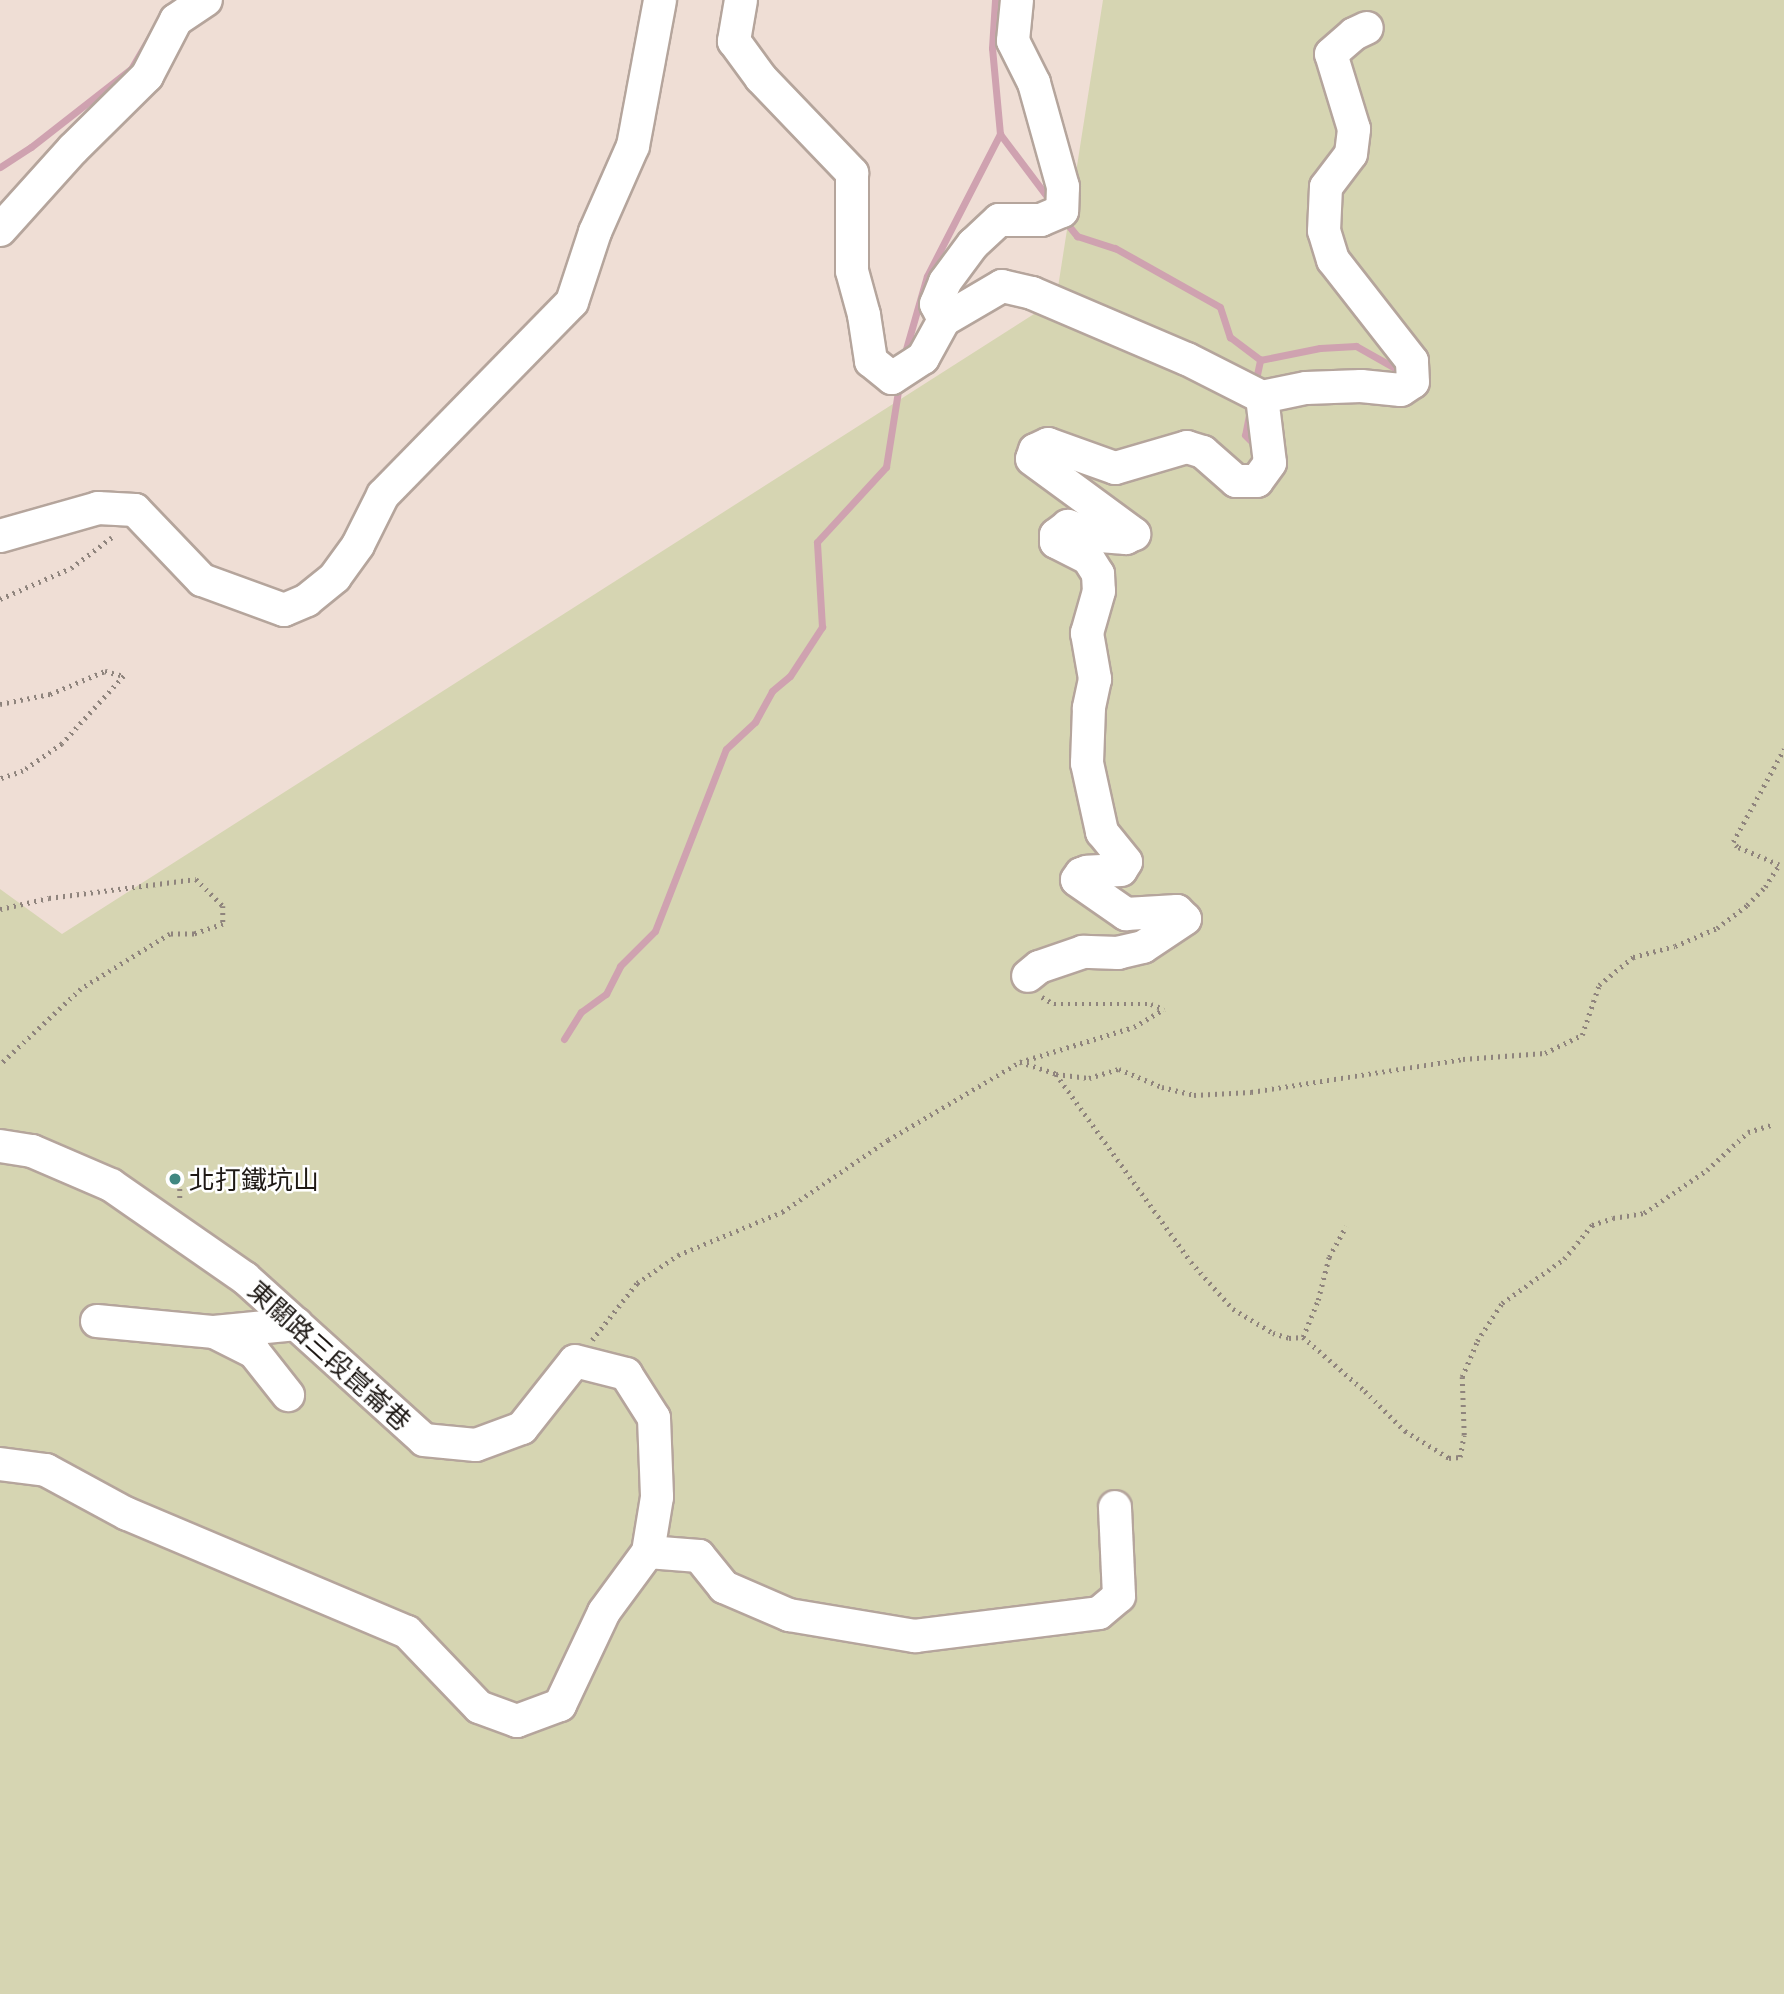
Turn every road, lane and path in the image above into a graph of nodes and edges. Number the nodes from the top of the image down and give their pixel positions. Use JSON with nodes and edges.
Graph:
{"nodes":[{"id":1,"x":206,"y":0,"type":"edge"},
{"id":2,"x":660,"y":0,"type":"edge"},
{"id":3,"x":741,"y":0,"type":"edge"},
{"id":4,"x":1017,"y":0,"type":"edge"},
{"id":5,"x":1367,"y":28,"type":"dead end"},
{"id":6,"x":0,"y":230,"type":"edge"},
{"id":7,"x":944,"y":320,"type":"junction"},
{"id":8,"x":1262,"y":397,"type":"junction"},
{"id":9,"x":135,"y":510,"type":"junction"},
{"id":10,"x":0,"y":536,"type":"edge"},
{"id":11,"x":0,"y":598,"type":"edge"},
{"id":12,"x":0,"y":705,"type":"edge"},
{"id":13,"x":1784,"y":749,"type":"edge"},
{"id":14,"x":0,"y":779,"type":"edge"},
{"id":15,"x":0,"y":909,"type":"edge"},
{"id":16,"x":1028,"y":976,"type":"joint"},
{"id":17,"x":1020,"y":1062,"type":"junction"},
{"id":18,"x":0,"y":1065,"type":"edge"},
{"id":19,"x":1056,"y":1074,"type":"junction"},
{"id":20,"x":1774,"y":1124,"type":"dead end"},
{"id":21,"x":0,"y":1146,"type":"edge"},
{"id":22,"x":1346,"y":1226,"type":"dead end"},
{"id":23,"x":97,"y":1321,"type":"dead end"},
{"id":24,"x":296,"y":1324,"type":"junction"},
{"id":25,"x":214,"y":1332,"type":"junction"},
{"id":26,"x":1303,"y":1337,"type":"junction"},
{"id":27,"x":576,"y":1361,"type":"junction"},
{"id":28,"x":288,"y":1395,"type":"dead end"},
{"id":29,"x":0,"y":1464,"type":"edge"},
{"id":30,"x":1115,"y":1507,"type":"dead end"},
{"id":31,"x":648,"y":1552,"type":"junction"}],
"edges":[{"from":1,"to":6,"type":"street"},
{"from":2,"to":9,"type":"street"},
{"from":3,"to":7,"type":"street"},
{"from":4,"to":7,"type":"street"},
{"from":5,"to":8,"type":"street"},
{"from":7,"to":8,"type":"street"},
{"from":8,"to":16,"type":"street"},
{"from":9,"to":10,"type":"street"},
{"from":9,"to":11,"type":"path"},
{"from":12,"to":14,"type":"path"},
{"from":13,"to":19,"type":"path"},
{"from":15,"to":18,"type":"path"},
{"from":16,"to":17,"type":"path"},
{"from":17,"to":19,"type":"path"},
{"from":17,"to":27,"type":"path"},
{"from":19,"to":26,"type":"path"},
{"from":20,"to":26,"type":"path"},
{"from":21,"to":24,"type":"street","name":"東關路三段崑崙巷"},
{"from":22,"to":26,"type":"path"},
{"from":23,"to":25,"type":"street"},
{"from":24,"to":25,"type":"street"},
{"from":24,"to":27,"type":"street","name":"東關路三段崑崙巷"},
{"from":25,"to":28,"type":"street"},
{"from":27,"to":31,"type":"street"},
{"from":29,"to":31,"type":"street"},
{"from":30,"to":31,"type":"street"}]}
